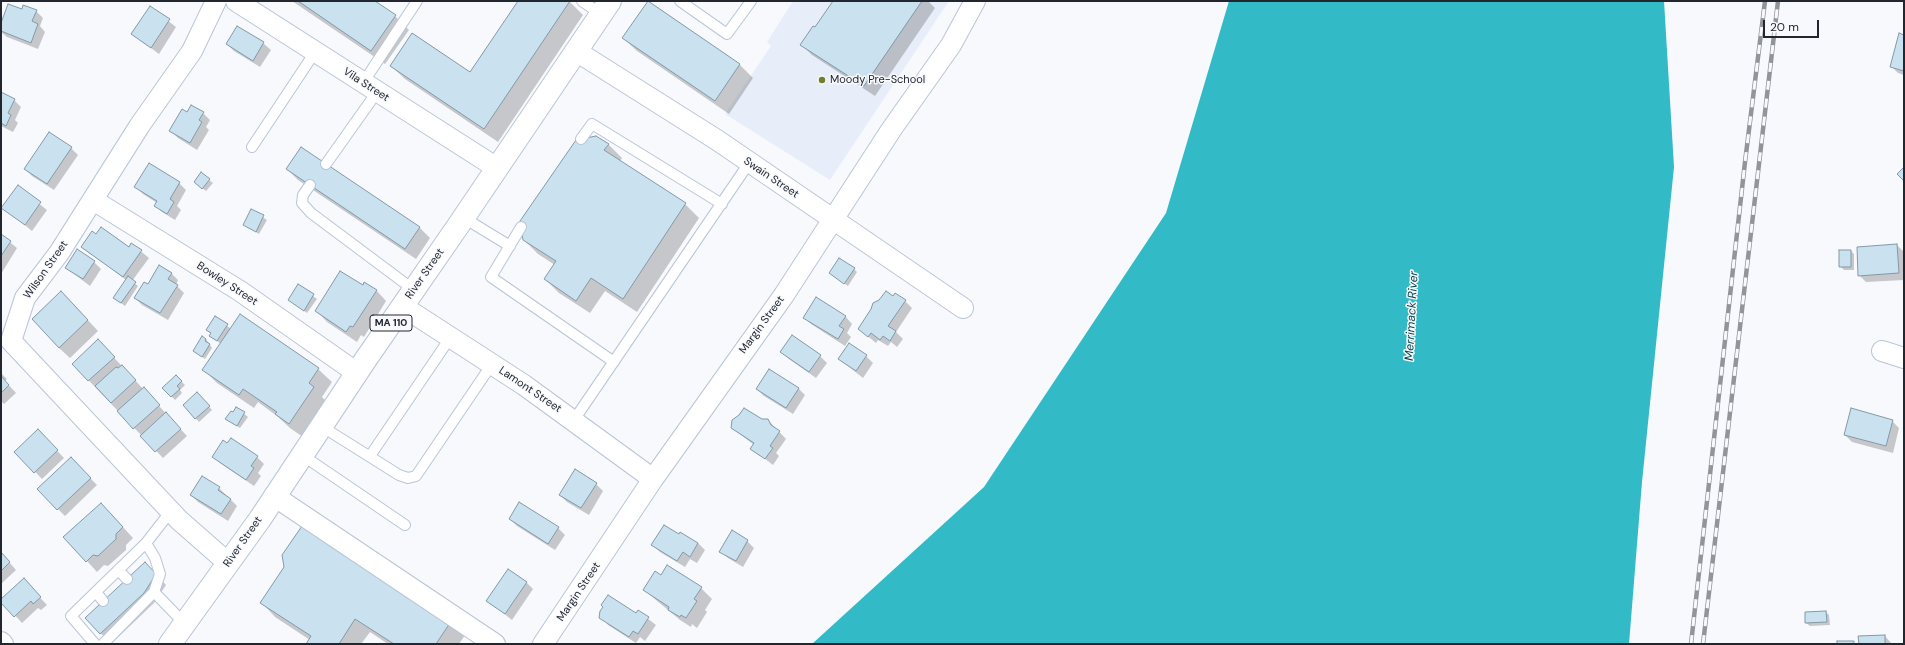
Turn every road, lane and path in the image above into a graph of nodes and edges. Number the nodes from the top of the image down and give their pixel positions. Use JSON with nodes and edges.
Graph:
{"nodes":[{"id":1,"x":216,"y":1,"type":"edge"},
{"id":2,"x":236,"y":1,"type":"edge"},
{"id":3,"x":417,"y":1,"type":"edge"},
{"id":4,"x":582,"y":1,"type":"edge"},
{"id":5,"x":680,"y":1,"type":"edge"},
{"id":6,"x":752,"y":1,"type":"edge"},
{"id":7,"x":975,"y":1,"type":"edge"},
{"id":8,"x":605,"y":8,"type":"edge"},
{"id":9,"x":576,"y":51,"type":"junction"},
{"id":10,"x":315,"y":52,"type":"junction"},
{"id":11,"x":370,"y":87,"type":"junction"},
{"id":12,"x":581,"y":139,"type":"dead end"},
{"id":13,"x":252,"y":147,"type":"dead end"},
{"id":14,"x":326,"y":164,"type":"dead end"},
{"id":15,"x":749,"y":164,"type":"junction"},
{"id":16,"x":497,"y":168,"type":"junction"},
{"id":17,"x":310,"y":186,"type":"dead end"},
{"id":18,"x":94,"y":200,"type":"junction"},
{"id":19,"x":722,"y":204,"type":"junction"},
{"id":20,"x":464,"y":218,"type":"junction"},
{"id":21,"x":833,"y":220,"type":"junction"},
{"id":22,"x":521,"y":227,"type":"dead end"},
{"id":23,"x":510,"y":246,"type":"junction"},
{"id":24,"x":408,"y":298,"type":"junction"},
{"id":25,"x":963,"y":308,"type":"dead end"},
{"id":26,"x":450,"y":338,"type":"junction"},
{"id":27,"x":1882,"y":351,"type":"dead end"},
{"id":28,"x":1904,"y":358,"type":"edge"},
{"id":29,"x":614,"y":362,"type":"junction"},
{"id":30,"x":492,"y":364,"type":"junction"},
{"id":31,"x":356,"y":372,"type":"junction"},
{"id":32,"x":574,"y":420,"type":"junction"},
{"id":33,"x":321,"y":426,"type":"junction"},
{"id":34,"x":302,"y":455,"type":"junction"},
{"id":35,"x":370,"y":456,"type":"junction"},
{"id":36,"x":653,"y":478,"type":"junction"},
{"id":37,"x":274,"y":496,"type":"junction"},
{"id":38,"x":171,"y":511,"type":"junction"},
{"id":39,"x":405,"y":525,"type":"dead end"},
{"id":40,"x":146,"y":543,"type":"junction"},
{"id":41,"x":228,"y":563,"type":"junction"},
{"id":42,"x":118,"y":570,"type":"junction"},
{"id":43,"x":127,"y":580,"type":"dead end"},
{"id":44,"x":96,"y":592,"type":"junction"},
{"id":45,"x":154,"y":592,"type":"junction"},
{"id":46,"x":104,"y":601,"type":"dead end"},
{"id":47,"x":185,"y":624,"type":"junction"},
{"id":48,"x":95,"y":644,"type":"edge"},
{"id":49,"x":103,"y":644,"type":"edge"},
{"id":50,"x":170,"y":644,"type":"edge"},
{"id":51,"x":495,"y":644,"type":"edge"},
{"id":52,"x":543,"y":644,"type":"edge"}],
"edges":[{"from":1,"to":18,"type":"street","name":"Wilson Street"},
{"from":2,"to":10,"type":"street","name":"Vila Street"},
{"from":3,"to":11,"type":"lane"},
{"from":4,"to":8,"type":"lane"},
{"from":5,"to":6,"type":"lane"},
{"from":7,"to":21,"type":"street","name":"Margin Street"},
{"from":8,"to":9,"type":"main road","name":"River Street","number":"MA 110"},
{"from":9,"to":15,"type":"street","name":"Swain Street"},
{"from":9,"to":16,"type":"main road","name":"River Street","number":"MA 110"},
{"from":10,"to":11,"type":"street","name":"Vila Street"},
{"from":10,"to":13,"type":"lane"},
{"from":11,"to":14,"type":"lane"},
{"from":11,"to":16,"type":"street","name":"Vila Street"},
{"from":12,"to":19,"type":"lane"},
{"from":15,"to":19,"type":"lane"},
{"from":15,"to":21,"type":"street","name":"Swain Street"},
{"from":16,"to":20,"type":"main road","name":"River Street","number":"MA 110"},
{"from":17,"to":24,"type":"lane"},
{"from":18,"to":31,"type":"street","name":"Bowley Street"},
{"from":18,"to":38,"type":"street","name":"Wilson Street"},
{"from":19,"to":29,"type":"lane"},
{"from":20,"to":23,"type":"lane"},
{"from":20,"to":24,"type":"main road","name":"River Street","number":"MA 110"},
{"from":21,"to":25,"type":"street","name":"Swain Street"},
{"from":21,"to":36,"type":"street","name":"Margin Street"},
{"from":22,"to":23,"type":"lane"},
{"from":23,"to":29,"type":"lane"},
{"from":24,"to":26,"type":"street","name":"Lamont Street"},
{"from":24,"to":31,"type":"main road","name":"River Street","number":"MA 110"},
{"from":26,"to":30,"type":"street","name":"Lamont Street"},
{"from":26,"to":35,"type":"lane"},
{"from":27,"to":28,"type":"street"},
{"from":29,"to":32,"type":"lane"},
{"from":30,"to":32,"type":"street","name":"Lamont Street"},
{"from":30,"to":35,"type":"lane"},
{"from":31,"to":33,"type":"main road","name":"River Street","number":"MA 110"},
{"from":32,"to":36,"type":"street","name":"Lamont Street"},
{"from":33,"to":34,"type":"main road","name":"River Street","number":"MA 110"},
{"from":33,"to":35,"type":"lane"},
{"from":34,"to":37,"type":"main road","name":"River Street","number":"MA 110"},
{"from":34,"to":39,"type":"lane"},
{"from":36,"to":52,"type":"street","name":"Margin Street"},
{"from":37,"to":41,"type":"main road","name":"River Street","number":"MA 110"},
{"from":37,"to":51,"type":"street"},
{"from":38,"to":40,"type":"lane"},
{"from":38,"to":41,"type":"street","name":"Wilson Street"},
{"from":40,"to":42,"type":"lane"},
{"from":40,"to":45,"type":"lane"},
{"from":41,"to":47,"type":"main road","name":"River Street","number":"MA 110"},
{"from":42,"to":43,"type":"lane"},
{"from":42,"to":44,"type":"lane"},
{"from":44,"to":46,"type":"lane"},
{"from":44,"to":48,"type":"lane"},
{"from":45,"to":47,"type":"lane"},
{"from":45,"to":49,"type":"lane"},
{"from":47,"to":50,"type":"main road","name":"River Street","number":"MA 110"}]}
